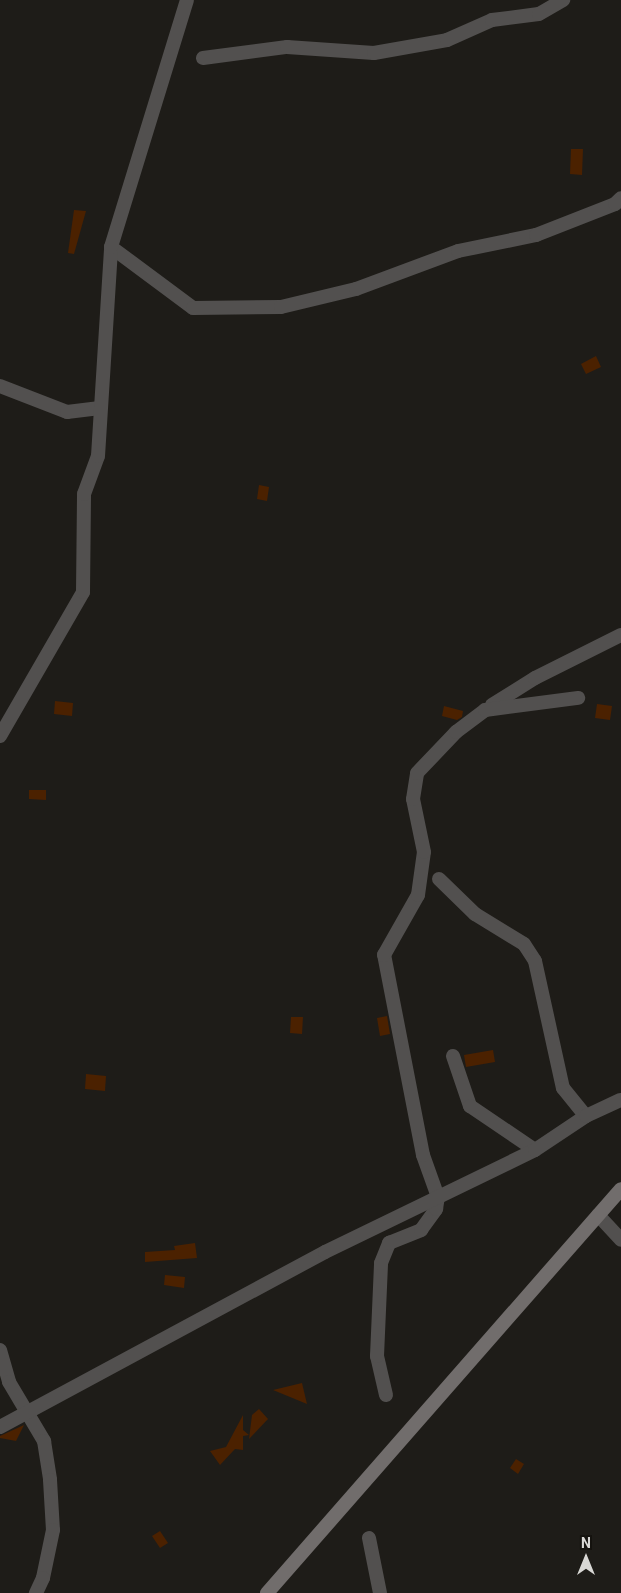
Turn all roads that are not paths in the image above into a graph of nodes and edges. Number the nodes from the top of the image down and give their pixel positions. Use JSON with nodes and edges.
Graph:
{"nodes":[{"id":1,"x":187,"y":0,"type":"edge"},
{"id":2,"x":563,"y":0,"type":"edge"},
{"id":3,"x":203,"y":58,"type":"dead end"},
{"id":4,"x":621,"y":198,"type":"edge"},
{"id":5,"x":110,"y":247,"type":"junction"},
{"id":6,"x":0,"y":386,"type":"edge"},
{"id":7,"x":98,"y":408,"type":"junction"},
{"id":8,"x":621,"y":635,"type":"edge"},
{"id":9,"x":578,"y":698,"type":"dead end"},
{"id":10,"x":485,"y":710,"type":"junction"},
{"id":11,"x":0,"y":736,"type":"edge"},
{"id":12,"x":439,"y":879,"type":"dead end"},
{"id":13,"x":453,"y":1056,"type":"dead end"},
{"id":14,"x":621,"y":1100,"type":"edge"},
{"id":15,"x":586,"y":1116,"type":"junction"},
{"id":16,"x":535,"y":1150,"type":"junction"},
{"id":17,"x":621,"y":1189,"type":"edge"},
{"id":18,"x":438,"y":1197,"type":"junction"},
{"id":19,"x":598,"y":1215,"type":"junction"},
{"id":20,"x":621,"y":1240,"type":"edge"},
{"id":21,"x":0,"y":1350,"type":"edge"},
{"id":22,"x":386,"y":1395,"type":"dead end"},
{"id":23,"x":26,"y":1412,"type":"junction"},
{"id":24,"x":0,"y":1427,"type":"edge"},
{"id":25,"x":369,"y":1538,"type":"dead end"},
{"id":26,"x":36,"y":1593,"type":"edge"},
{"id":27,"x":267,"y":1593,"type":"edge"},
{"id":28,"x":380,"y":1593,"type":"edge"}],
"edges":[{"from":1,"to":5,"type":"street"},
{"from":2,"to":3,"type":"street"},
{"from":4,"to":5,"type":"street"},
{"from":5,"to":7,"type":"street"},
{"from":6,"to":7,"type":"street"},
{"from":7,"to":11,"type":"street"},
{"from":8,"to":10,"type":"street"},
{"from":9,"to":10,"type":"street"},
{"from":10,"to":18,"type":"street"},
{"from":12,"to":15,"type":"street"},
{"from":13,"to":16,"type":"street"},
{"from":14,"to":15,"type":"street"},
{"from":15,"to":16,"type":"street"},
{"from":16,"to":18,"type":"street"},
{"from":17,"to":19,"type":"main road"},
{"from":18,"to":22,"type":"street"},
{"from":18,"to":23,"type":"street"},
{"from":19,"to":20,"type":"street"},
{"from":19,"to":27,"type":"main road"},
{"from":21,"to":23,"type":"street"},
{"from":23,"to":24,"type":"street"},
{"from":23,"to":26,"type":"street"},
{"from":25,"to":28,"type":"street"}]}
